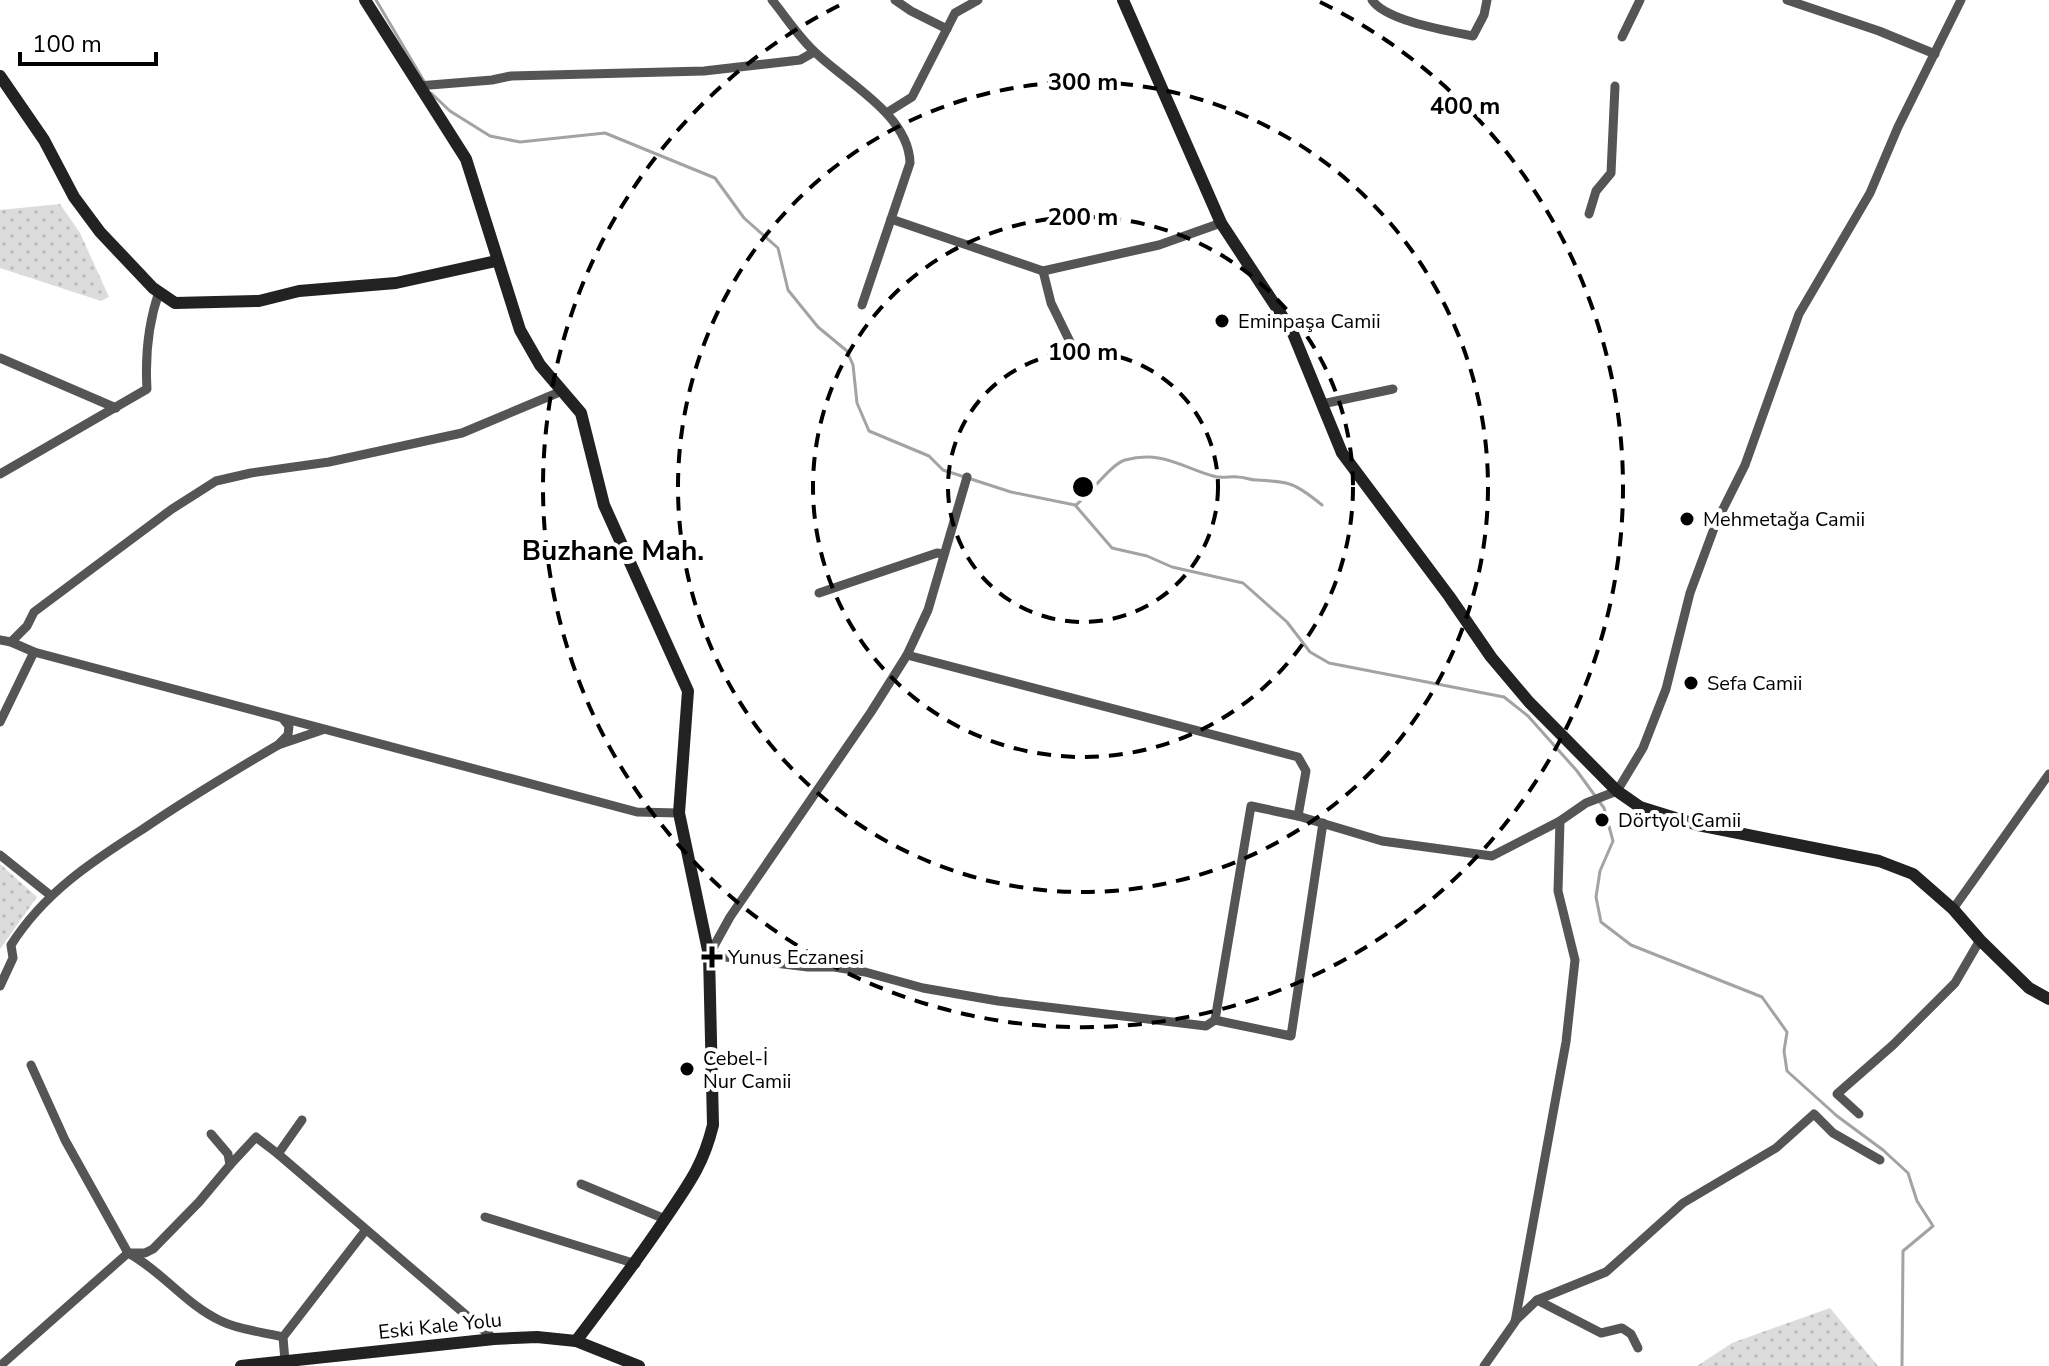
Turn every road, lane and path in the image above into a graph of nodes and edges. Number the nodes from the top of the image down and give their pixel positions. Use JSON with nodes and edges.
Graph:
{"nodes":[{"id":1,"x":365,"y":0,"type":"edge"},
{"id":2,"x":772,"y":0,"type":"edge"},
{"id":3,"x":895,"y":0,"type":"edge"},
{"id":4,"x":978,"y":0,"type":"edge"},
{"id":5,"x":1123,"y":0,"type":"edge"},
{"id":6,"x":1372,"y":0,"type":"edge"},
{"id":7,"x":1487,"y":0,"type":"edge"},
{"id":8,"x":1640,"y":0,"type":"edge"},
{"id":9,"x":1787,"y":0,"type":"edge"},
{"id":10,"x":1961,"y":0,"type":"edge"},
{"id":11,"x":947,"y":29,"type":"junction"},
{"id":12,"x":1622,"y":37,"type":"dead end"},
{"id":13,"x":814,"y":52,"type":"junction"},
{"id":14,"x":1935,"y":54,"type":"junction"},
{"id":15,"x":0,"y":76,"type":"edge"},
{"id":16,"x":418,"y":86,"type":"junction"},
{"id":17,"x":1615,"y":86,"type":"dead end"},
{"id":18,"x":888,"y":112,"type":"junction"},
{"id":19,"x":1589,"y":214,"type":"dead end"},
{"id":20,"x":891,"y":219,"type":"junction"},
{"id":21,"x":1221,"y":223,"type":"junction"},
{"id":22,"x":496,"y":261,"type":"junction"},
{"id":23,"x":1043,"y":271,"type":"junction"},
{"id":24,"x":159,"y":292,"type":"junction"},
{"id":25,"x":862,"y":305,"type":"dead end"},
{"id":26,"x":1075,"y":352,"type":"dead end"},
{"id":27,"x":0,"y":358,"type":"edge"},
{"id":28,"x":1393,"y":389,"type":"dead end"},
{"id":29,"x":562,"y":391,"type":"junction"},
{"id":30,"x":1322,"y":404,"type":"junction"},
{"id":31,"x":116,"y":408,"type":"junction"},
{"id":32,"x":0,"y":474,"type":"edge"},
{"id":33,"x":967,"y":477,"type":"dead end"},
{"id":34,"x":944,"y":554,"type":"junction"},
{"id":35,"x":819,"y":593,"type":"dead end"},
{"id":36,"x":0,"y":640,"type":"edge"},
{"id":37,"x":11,"y":642,"type":"junction"},
{"id":38,"x":34,"y":652,"type":"junction"},
{"id":39,"x":907,"y":655,"type":"junction"},
{"id":40,"x":284,"y":720,"type":"junction"},
{"id":41,"x":0,"y":722,"type":"edge"},
{"id":42,"x":322,"y":730,"type":"junction"},
{"id":43,"x":278,"y":745,"type":"junction"},
{"id":44,"x":2049,"y":774,"type":"edge"},
{"id":45,"x":1612,"y":792,"type":"junction"},
{"id":46,"x":679,"y":813,"type":"junction"},
{"id":47,"x":1298,"y":816,"type":"junction"},
{"id":48,"x":1560,"y":821,"type":"junction"},
{"id":49,"x":1323,"y":823,"type":"junction"},
{"id":50,"x":0,"y":855,"type":"edge"},
{"id":51,"x":50,"y":895,"type":"junction"},
{"id":52,"x":1953,"y":909,"type":"junction"},
{"id":53,"x":1980,"y":940,"type":"junction"},
{"id":54,"x":709,"y":955,"type":"junction"},
{"id":55,"x":0,"y":986,"type":"edge"},
{"id":56,"x":2049,"y":999,"type":"edge"},
{"id":57,"x":1215,"y":1020,"type":"junction"},
{"id":58,"x":31,"y":1065,"type":"dead end"},
{"id":59,"x":1859,"y":1114,"type":"dead end"},
{"id":60,"x":302,"y":1120,"type":"dead end"},
{"id":61,"x":211,"y":1134,"type":"dead end"},
{"id":62,"x":278,"y":1154,"type":"junction"},
{"id":63,"x":1880,"y":1160,"type":"dead end"},
{"id":64,"x":230,"y":1165,"type":"junction"},
{"id":65,"x":581,"y":1184,"type":"dead end"},
{"id":66,"x":485,"y":1217,"type":"dead end"},
{"id":67,"x":665,"y":1219,"type":"junction"},
{"id":68,"x":365,"y":1231,"type":"junction"},
{"id":69,"x":128,"y":1253,"type":"junction"},
{"id":70,"x":636,"y":1264,"type":"junction"},
{"id":71,"x":1537,"y":1300,"type":"junction"},
{"id":72,"x":1515,"y":1322,"type":"junction"},
{"id":73,"x":283,"y":1337,"type":"junction"},
{"id":74,"x":494,"y":1339,"type":"junction"},
{"id":75,"x":576,"y":1341,"type":"junction"},
{"id":76,"x":1638,"y":1348,"type":"dead end"},
{"id":77,"x":285,"y":1361,"type":"junction"},
{"id":78,"x":0,"y":1366,"type":"edge"},
{"id":79,"x":241,"y":1366,"type":"edge"},
{"id":80,"x":639,"y":1366,"type":"edge"},
{"id":81,"x":1484,"y":1366,"type":"edge"}],
"edges":[{"from":1,"to":16,"type":"street"},
{"from":2,"to":13,"type":"street"},
{"from":3,"to":11,"type":"street"},
{"from":4,"to":11,"type":"street"},
{"from":5,"to":21,"type":"street"},
{"from":6,"to":7,"type":"street"},
{"from":8,"to":12,"type":"street"},
{"from":9,"to":14,"type":"street"},
{"from":10,"to":14,"type":"street"},
{"from":11,"to":18,"type":"street"},
{"from":13,"to":16,"type":"street"},
{"from":13,"to":18,"type":"street"},
{"from":14,"to":45,"type":"street"},
{"from":15,"to":24,"type":"street"},
{"from":16,"to":22,"type":"street"},
{"from":17,"to":19,"type":"street"},
{"from":18,"to":20,"type":"street"},
{"from":20,"to":23,"type":"street"},
{"from":20,"to":25,"type":"street"},
{"from":21,"to":23,"type":"street"},
{"from":21,"to":30,"type":"street"},
{"from":22,"to":24,"type":"street"},
{"from":22,"to":29,"type":"street"},
{"from":23,"to":26,"type":"street"},
{"from":24,"to":31,"type":"street"},
{"from":27,"to":31,"type":"street"},
{"from":28,"to":30,"type":"street"},
{"from":29,"to":37,"type":"street"},
{"from":29,"to":46,"type":"street"},
{"from":30,"to":45,"type":"street"},
{"from":31,"to":32,"type":"street"},
{"from":33,"to":34,"type":"street"},
{"from":34,"to":35,"type":"street"},
{"from":34,"to":39,"type":"street"},
{"from":36,"to":37,"type":"street"},
{"from":37,"to":38,"type":"street"},
{"from":38,"to":40,"type":"street"},
{"from":38,"to":41,"type":"street"},
{"from":39,"to":47,"type":"street"},
{"from":39,"to":54,"type":"street"},
{"from":40,"to":42,"type":"street"},
{"from":40,"to":43,"type":"street"},
{"from":42,"to":43,"type":"street"},
{"from":42,"to":46,"type":"street"},
{"from":43,"to":51,"type":"street"},
{"from":44,"to":52,"type":"street"},
{"from":45,"to":48,"type":"street"},
{"from":45,"to":52,"type":"street"},
{"from":46,"to":54,"type":"street"},
{"from":47,"to":49,"type":"street"},
{"from":47,"to":57,"type":"street"},
{"from":48,"to":49,"type":"street"},
{"from":48,"to":72,"type":"street"},
{"from":49,"to":57,"type":"street"},
{"from":50,"to":51,"type":"street"},
{"from":51,"to":55,"type":"street"},
{"from":52,"to":53,"type":"street"},
{"from":53,"to":56,"type":"street"},
{"from":53,"to":59,"type":"street"},
{"from":54,"to":57,"type":"street"},
{"from":54,"to":67,"type":"street"},
{"from":58,"to":69,"type":"street"},
{"from":60,"to":62,"type":"street"},
{"from":61,"to":64,"type":"street"},
{"from":62,"to":64,"type":"street"},
{"from":62,"to":68,"type":"street"},
{"from":63,"to":71,"type":"street"},
{"from":64,"to":69,"type":"street"},
{"from":65,"to":67,"type":"street"},
{"from":66,"to":70,"type":"street"},
{"from":67,"to":70,"type":"street"},
{"from":68,"to":73,"type":"street"},
{"from":68,"to":74,"type":"street"},
{"from":69,"to":73,"type":"street"},
{"from":69,"to":78,"type":"street"},
{"from":70,"to":75,"type":"street"},
{"from":71,"to":72,"type":"street"},
{"from":71,"to":76,"type":"street"},
{"from":72,"to":81,"type":"street"},
{"from":73,"to":77,"type":"street"},
{"from":74,"to":75,"type":"street","name":"Eski Kale Yolu"},
{"from":74,"to":77,"type":"street","name":"Eski Kale Yolu"},
{"from":75,"to":80,"type":"street","name":"Eski Kale Yolu"},
{"from":77,"to":79,"type":"street","name":"Eski Kale Yolu"}]}
